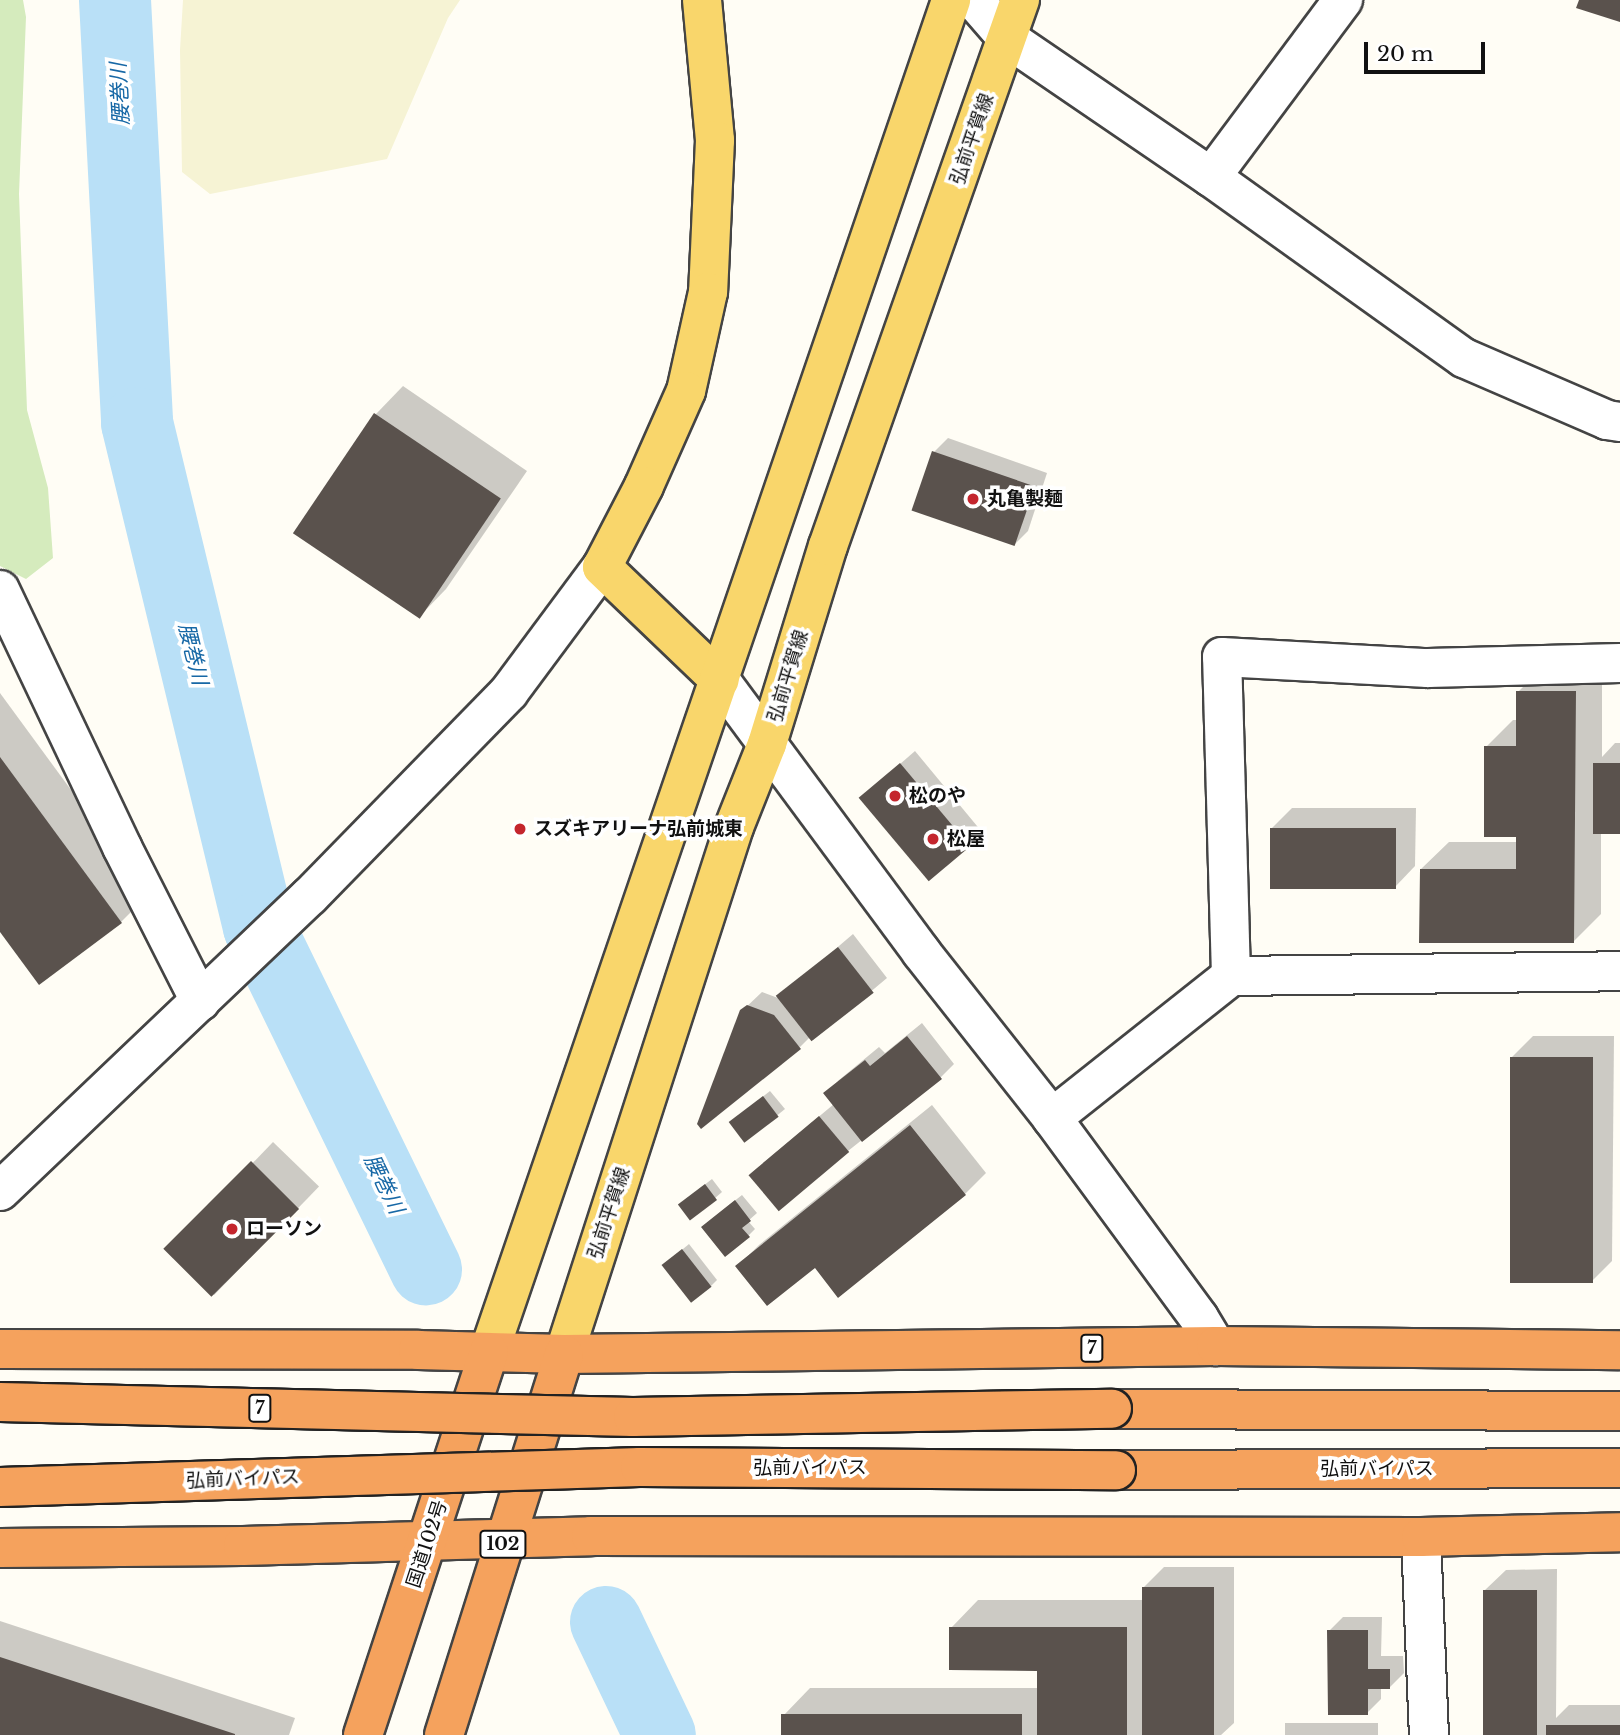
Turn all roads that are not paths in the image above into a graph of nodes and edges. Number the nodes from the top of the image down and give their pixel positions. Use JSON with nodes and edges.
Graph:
{"nodes":[{"id":1,"x":702,"y":0,"type":"edge"},
{"id":2,"x":951,"y":0,"type":"edge"},
{"id":3,"x":974,"y":0,"type":"edge"},
{"id":4,"x":1020,"y":0,"type":"edge"},
{"id":5,"x":1343,"y":0,"type":"edge"},
{"id":6,"x":1007,"y":38,"type":"junction"},
{"id":7,"x":1212,"y":177,"type":"junction"},
{"id":8,"x":1620,"y":422,"type":"edge"},
{"id":9,"x":602,"y":567,"type":"junction"},
{"id":10,"x":0,"y":590,"type":"edge"},
{"id":11,"x":1620,"y":663,"type":"edge"},
{"id":12,"x":720,"y":680,"type":"junction"},
{"id":13,"x":767,"y":744,"type":"junction"},
{"id":14,"x":1620,"y":971,"type":"edge"},
{"id":15,"x":1231,"y":976,"type":"junction"},
{"id":16,"x":200,"y":1001,"type":"junction"},
{"id":17,"x":1052,"y":1118,"type":"junction"},
{"id":18,"x":0,"y":1191,"type":"edge"},
{"id":19,"x":1216,"y":1346,"type":"junction"},
{"id":20,"x":0,"y":1349,"type":"edge"},
{"id":21,"x":1620,"y":1350,"type":"edge"},
{"id":22,"x":489,"y":1352,"type":"junction"},
{"id":23,"x":564,"y":1354,"type":"junction"},
{"id":24,"x":0,"y":1402,"type":"edge"},
{"id":25,"x":1620,"y":1411,"type":"edge"},
{"id":26,"x":1620,"y":1468,"type":"edge"},
{"id":27,"x":0,"y":1487,"type":"edge"},
{"id":28,"x":1620,"y":1532,"type":"edge"},
{"id":29,"x":1421,"y":1537,"type":"junction"},
{"id":30,"x":504,"y":1539,"type":"junction"},
{"id":31,"x":428,"y":1542,"type":"junction"},
{"id":32,"x":0,"y":1548,"type":"edge"},
{"id":33,"x":363,"y":1735,"type":"edge"},
{"id":34,"x":444,"y":1735,"type":"edge"},
{"id":35,"x":1429,"y":1735,"type":"edge"}],
"edges":[{"from":1,"to":9,"type":"main road"},
{"from":2,"to":12,"type":"main road"},
{"from":3,"to":6,"type":"street"},
{"from":4,"to":6,"type":"main road","name":"弘前平賀線"},
{"from":5,"to":7,"type":"street"},
{"from":6,"to":7,"type":"street"},
{"from":6,"to":13,"type":"main road","name":"弘前平賀線"},
{"from":7,"to":8,"type":"street"},
{"from":9,"to":12,"type":"main road"},
{"from":9,"to":16,"type":"street"},
{"from":10,"to":16,"type":"street"},
{"from":11,"to":15,"type":"street"},
{"from":12,"to":13,"type":"street"},
{"from":12,"to":22,"type":"main road"},
{"from":13,"to":17,"type":"street"},
{"from":13,"to":23,"type":"main road","name":"弘前平賀線"},
{"from":14,"to":15,"type":"street"},
{"from":15,"to":17,"type":"street"},
{"from":16,"to":18,"type":"street"},
{"from":17,"to":19,"type":"street"},
{"from":19,"to":21,"type":"highway","number":"7"},
{"from":19,"to":23,"type":"highway","number":"7"},
{"from":20,"to":22,"type":"highway","number":"7"},
{"from":22,"to":23,"type":"highway","number":"7"},
{"from":22,"to":31,"type":"highway","name":"国道102号"},
{"from":23,"to":30,"type":"highway","number":"102"},
{"from":24,"to":25,"type":"highway","number":"7","bridge":true},
{"from":26,"to":27,"type":"highway","name":"弘前バイパス","bridge":true},
{"from":28,"to":29,"type":"highway"},
{"from":29,"to":30,"type":"highway"},
{"from":29,"to":35,"type":"street"},
{"from":30,"to":31,"type":"highway"},
{"from":30,"to":34,"type":"highway","number":"102"},
{"from":31,"to":32,"type":"highway"},
{"from":31,"to":33,"type":"highway","name":"国道102号"}]}
